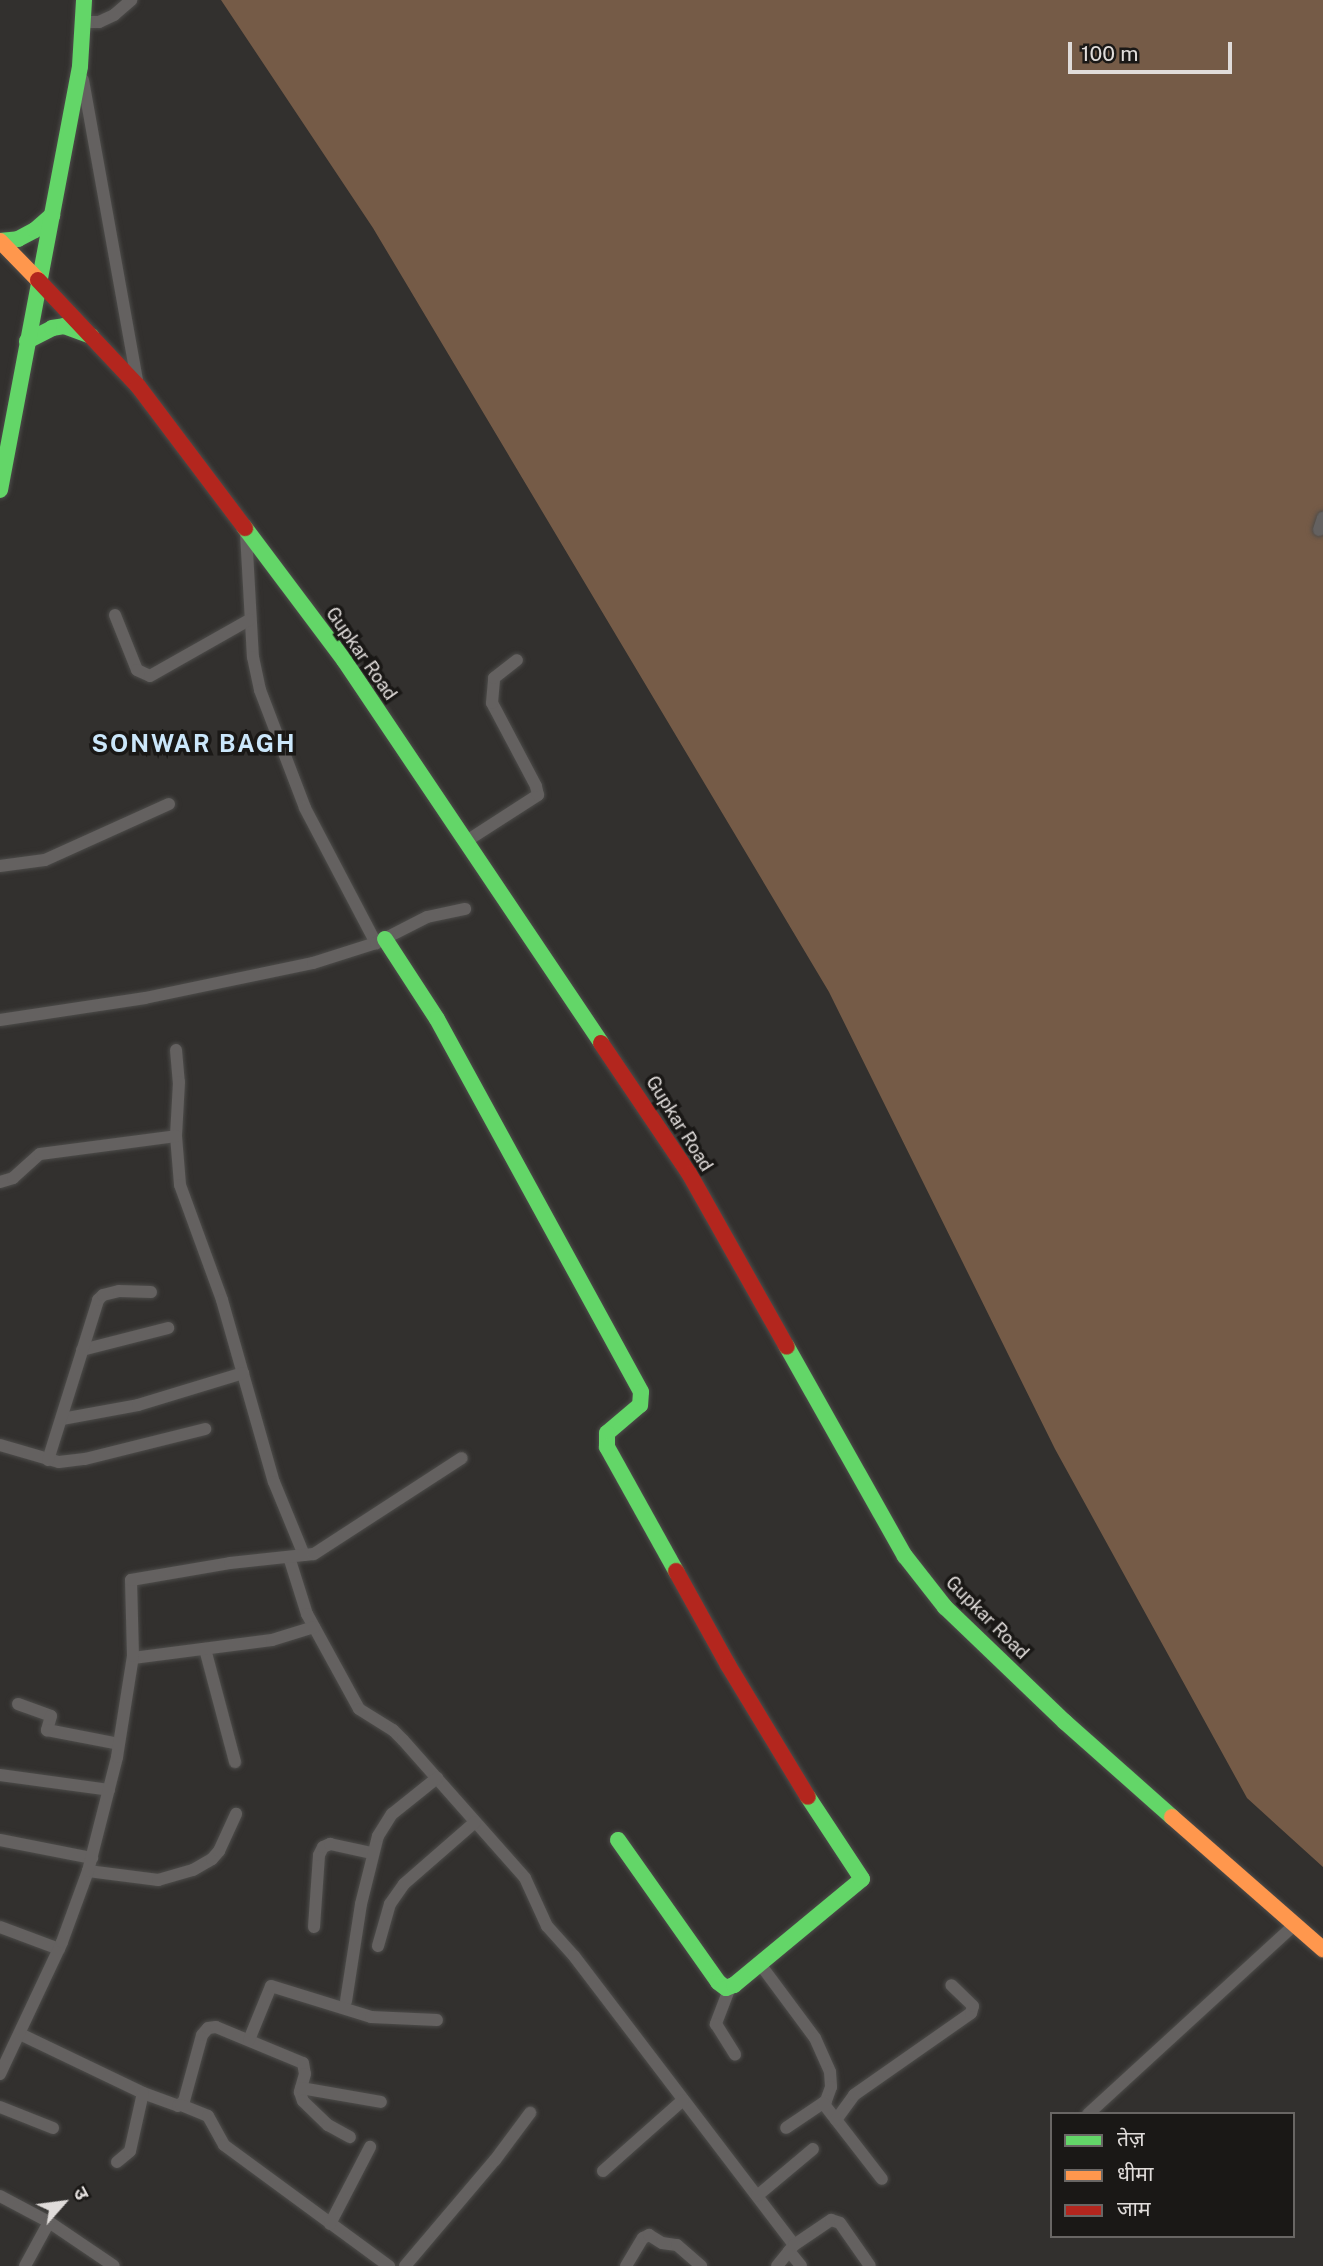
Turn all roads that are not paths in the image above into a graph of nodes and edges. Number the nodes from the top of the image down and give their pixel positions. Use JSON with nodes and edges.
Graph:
{"nodes":[{"id":1,"x":85,"y":0,"type":"edge"},
{"id":2,"x":131,"y":0,"type":"edge"},
{"id":3,"x":83,"y":22,"type":"junction"},
{"id":4,"x":80,"y":66,"type":"junction"},
{"id":5,"x":52,"y":215,"type":"junction"},
{"id":6,"x":0,"y":241,"type":"edge"},
{"id":7,"x":38,"y":280,"type":"junction"},
{"id":8,"x":91,"y":335,"type":"junction"},
{"id":9,"x":27,"y":341,"type":"junction"},
{"id":10,"x":138,"y":386,"type":"junction"},
{"id":11,"x":0,"y":485,"type":"edge"},
{"id":12,"x":246,"y":533,"type":"junction"},
{"id":13,"x":115,"y":615,"type":"dead end"},
{"id":14,"x":250,"y":620,"type":"junction"},
{"id":15,"x":517,"y":660,"type":"dead end"},
{"id":16,"x":169,"y":804,"type":"dead end"},
{"id":17,"x":465,"y":842,"type":"junction"},
{"id":18,"x":0,"y":866,"type":"edge"},
{"id":19,"x":465,"y":909,"type":"dead end"},
{"id":20,"x":380,"y":941,"type":"junction"},
{"id":21,"x":0,"y":1020,"type":"edge"},
{"id":22,"x":176,"y":1050,"type":"dead end"},
{"id":23,"x":176,"y":1136,"type":"junction"},
{"id":24,"x":0,"y":1182,"type":"edge"},
{"id":25,"x":150,"y":1292,"type":"dead end"},
{"id":26,"x":168,"y":1328,"type":"dead end"},
{"id":27,"x":82,"y":1350,"type":"junction"},
{"id":28,"x":243,"y":1373,"type":"junction"},
{"id":29,"x":62,"y":1419,"type":"junction"},
{"id":30,"x":205,"y":1429,"type":"dead end"},
{"id":31,"x":0,"y":1445,"type":"edge"},
{"id":32,"x":462,"y":1458,"type":"dead end"},
{"id":33,"x":48,"y":1460,"type":"junction"},
{"id":34,"x":304,"y":1555,"type":"junction"},
{"id":35,"x":289,"y":1557,"type":"junction"},
{"id":36,"x":314,"y":1627,"type":"junction"},
{"id":37,"x":205,"y":1649,"type":"junction"},
{"id":38,"x":133,"y":1658,"type":"junction"},
{"id":39,"x":18,"y":1704,"type":"dead end"},
{"id":40,"x":120,"y":1744,"type":"junction"},
{"id":41,"x":235,"y":1762,"type":"dead end"},
{"id":42,"x":0,"y":1775,"type":"edge"},
{"id":43,"x":437,"y":1778,"type":"junction"},
{"id":44,"x":109,"y":1790,"type":"junction"},
{"id":45,"x":236,"y":1814,"type":"dead end"},
{"id":46,"x":475,"y":1822,"type":"junction"},
{"id":47,"x":0,"y":1840,"type":"edge"},
{"id":48,"x":618,"y":1840,"type":"dead end"},
{"id":49,"x":372,"y":1853,"type":"junction"},
{"id":50,"x":90,"y":1864,"type":"junction"},
{"id":51,"x":1295,"y":1924,"type":"junction"},
{"id":52,"x":0,"y":1927,"type":"edge"},
{"id":53,"x":314,"y":1927,"type":"dead end"},
{"id":54,"x":378,"y":1946,"type":"dead end"},
{"id":55,"x":59,"y":1949,"type":"junction"},
{"id":56,"x":1323,"y":1949,"type":"edge"},
{"id":57,"x":760,"y":1964,"type":"junction"},
{"id":58,"x":951,"y":1985,"type":"dead end"},
{"id":59,"x":730,"y":1987,"type":"junction"},
{"id":60,"x":346,"y":2001,"type":"dead end"},
{"id":61,"x":437,"y":2020,"type":"dead end"},
{"id":62,"x":20,"y":2034,"type":"junction"},
{"id":63,"x":249,"y":2040,"type":"junction"},
{"id":64,"x":735,"y":2054,"type":"dead end"},
{"id":65,"x":0,"y":2074,"type":"edge"},
{"id":66,"x":301,"y":2088,"type":"junction"},
{"id":67,"x":143,"y":2093,"type":"junction"},
{"id":68,"x":682,"y":2099,"type":"junction"},
{"id":69,"x":381,"y":2102,"type":"dead end"},
{"id":70,"x":822,"y":2103,"type":"junction"},
{"id":71,"x":181,"y":2105,"type":"junction"},
{"id":72,"x":0,"y":2107,"type":"edge"},
{"id":73,"x":1090,"y":2112,"type":"edge"},
{"id":74,"x":530,"y":2113,"type":"dead end"},
{"id":75,"x":836,"y":2120,"type":"junction"},
{"id":76,"x":53,"y":2127,"type":"dead end"},
{"id":77,"x":786,"y":2128,"type":"dead end"},
{"id":78,"x":350,"y":2137,"type":"dead end"},
{"id":79,"x":370,"y":2147,"type":"dead end"},
{"id":80,"x":813,"y":2149,"type":"dead end"},
{"id":81,"x":117,"y":2162,"type":"dead end"},
{"id":82,"x":603,"y":2171,"type":"dead end"},
{"id":83,"x":881,"y":2179,"type":"dead end"},
{"id":84,"x":0,"y":2196,"type":"edge"},
{"id":85,"x":757,"y":2196,"type":"junction"},
{"id":86,"x":49,"y":2222,"type":"junction"},
{"id":87,"x":330,"y":2224,"type":"junction"},
{"id":88,"x":792,"y":2248,"type":"junction"},
{"id":89,"x":25,"y":2266,"type":"edge"},
{"id":90,"x":114,"y":2266,"type":"edge"},
{"id":91,"x":389,"y":2266,"type":"edge"},
{"id":92,"x":405,"y":2266,"type":"edge"},
{"id":93,"x":626,"y":2266,"type":"edge"},
{"id":94,"x":701,"y":2266,"type":"edge"},
{"id":95,"x":777,"y":2266,"type":"edge"},
{"id":96,"x":801,"y":2266,"type":"edge"},
{"id":97,"x":870,"y":2266,"type":"edge"}],
"edges":[{"from":1,"to":3,"type":"main road"},
{"from":2,"to":3,"type":"street"},
{"from":3,"to":4,"type":"main road"},
{"from":4,"to":5,"type":"main road"},
{"from":4,"to":10,"type":"street"},
{"from":5,"to":6,"type":"main road"},
{"from":5,"to":7,"type":"main road"},
{"from":6,"to":7,"type":"main road","name":"Gupkar Road"},
{"from":7,"to":8,"type":"main road","name":"Gupkar Road"},
{"from":7,"to":9,"type":"main road"},
{"from":8,"to":9,"type":"main road"},
{"from":8,"to":10,"type":"main road","name":"Gupkar Road"},
{"from":9,"to":11,"type":"main road"},
{"from":10,"to":12,"type":"main road","name":"Gupkar Road"},
{"from":12,"to":14,"type":"street"},
{"from":12,"to":17,"type":"main road","name":"Gupkar Road"},
{"from":13,"to":14,"type":"street"},
{"from":14,"to":20,"type":"street"},
{"from":15,"to":17,"type":"street"},
{"from":16,"to":18,"type":"street"},
{"from":17,"to":51,"type":"main road","name":"Gupkar Road"},
{"from":19,"to":20,"type":"street"},
{"from":20,"to":21,"type":"street"},
{"from":20,"to":57,"type":"main road"},
{"from":22,"to":23,"type":"street"},
{"from":23,"to":24,"type":"street"},
{"from":23,"to":28,"type":"street"},
{"from":25,"to":27,"type":"street"},
{"from":26,"to":27,"type":"street"},
{"from":27,"to":29,"type":"street"},
{"from":28,"to":29,"type":"street"},
{"from":28,"to":34,"type":"street"},
{"from":29,"to":33,"type":"street"},
{"from":30,"to":33,"type":"street"},
{"from":31,"to":33,"type":"street"},
{"from":32,"to":34,"type":"street"},
{"from":34,"to":35,"type":"street"},
{"from":35,"to":36,"type":"street"},
{"from":35,"to":38,"type":"street"},
{"from":36,"to":37,"type":"street"},
{"from":36,"to":43,"type":"street"},
{"from":37,"to":38,"type":"street"},
{"from":37,"to":41,"type":"street"},
{"from":38,"to":40,"type":"street"},
{"from":39,"to":40,"type":"street"},
{"from":40,"to":44,"type":"street"},
{"from":42,"to":44,"type":"street"},
{"from":43,"to":46,"type":"street"},
{"from":43,"to":49,"type":"street"},
{"from":44,"to":50,"type":"street"},
{"from":45,"to":50,"type":"street"},
{"from":46,"to":54,"type":"street"},
{"from":46,"to":68,"type":"street"},
{"from":47,"to":50,"type":"street"},
{"from":48,"to":59,"type":"main road"},
{"from":49,"to":53,"type":"street"},
{"from":49,"to":60,"type":"street"},
{"from":50,"to":55,"type":"street"},
{"from":51,"to":56,"type":"main road","name":"Gupkar Road"},
{"from":51,"to":73,"type":"street"},
{"from":52,"to":55,"type":"street"},
{"from":55,"to":62,"type":"street"},
{"from":57,"to":59,"type":"main road"},
{"from":57,"to":70,"type":"street"},
{"from":58,"to":75,"type":"street"},
{"from":59,"to":64,"type":"street"},
{"from":61,"to":63,"type":"street"},
{"from":62,"to":65,"type":"street"},
{"from":62,"to":67,"type":"street"},
{"from":63,"to":66,"type":"street"},
{"from":63,"to":71,"type":"street"},
{"from":66,"to":69,"type":"street"},
{"from":66,"to":78,"type":"street"},
{"from":67,"to":71,"type":"street"},
{"from":67,"to":81,"type":"street"},
{"from":68,"to":82,"type":"street"},
{"from":68,"to":85,"type":"street"},
{"from":70,"to":75,"type":"street"},
{"from":70,"to":77,"type":"street"},
{"from":71,"to":87,"type":"street"},
{"from":72,"to":76,"type":"street"},
{"from":74,"to":92,"type":"street"},
{"from":75,"to":83,"type":"street"},
{"from":79,"to":87,"type":"street"},
{"from":80,"to":85,"type":"street"},
{"from":84,"to":86,"type":"street"},
{"from":85,"to":88,"type":"street"},
{"from":86,"to":89,"type":"street"},
{"from":86,"to":90,"type":"street"},
{"from":87,"to":91,"type":"street"},
{"from":88,"to":95,"type":"street"},
{"from":88,"to":96,"type":"street"},
{"from":88,"to":97,"type":"street"},
{"from":93,"to":94,"type":"street"}]}
